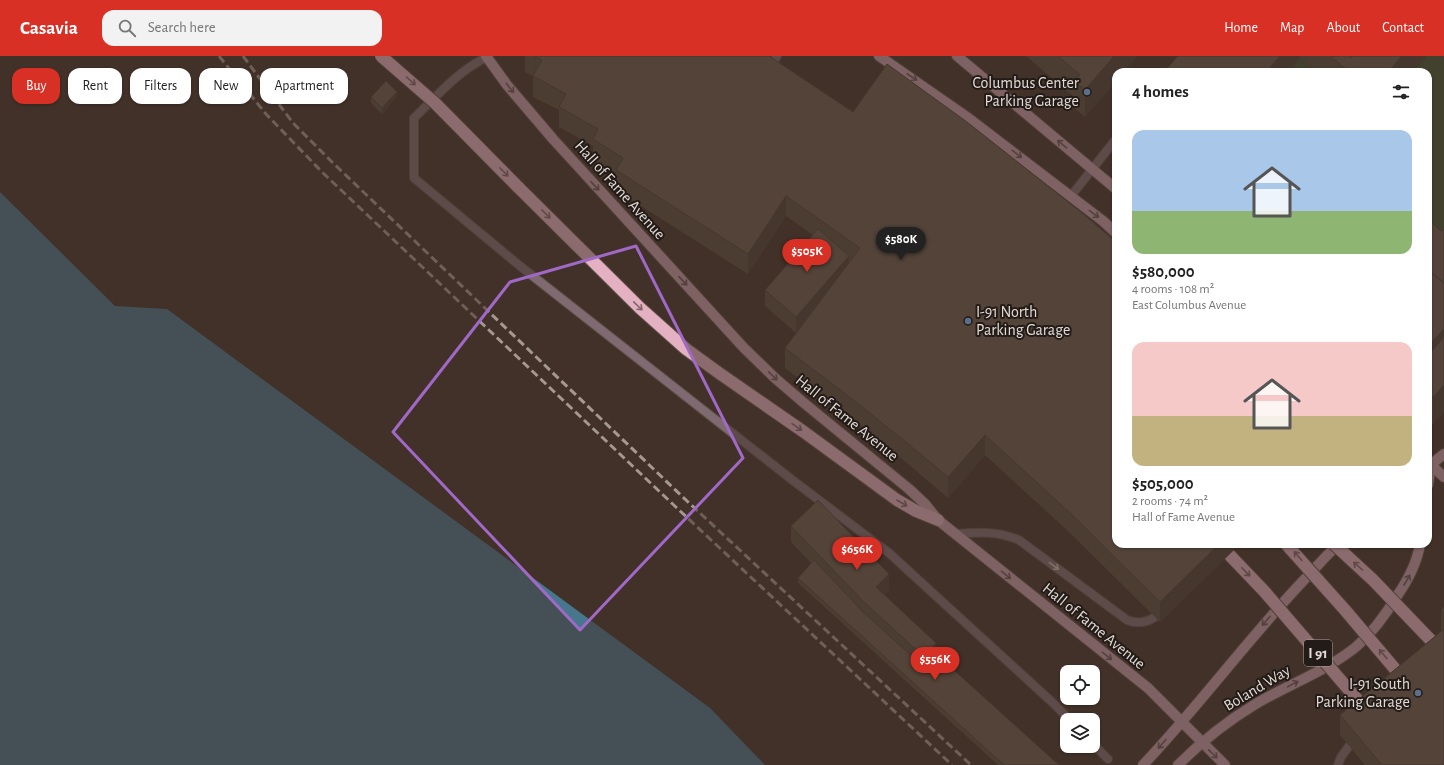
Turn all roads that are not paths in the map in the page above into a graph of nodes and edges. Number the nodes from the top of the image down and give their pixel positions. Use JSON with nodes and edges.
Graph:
{"nodes":[{"id":1,"x":381,"y":56,"type":"edge"},
{"id":2,"x":486,"y":56,"type":"edge"},
{"id":3,"x":777,"y":56,"type":"edge"},
{"id":4,"x":879,"y":56,"type":"edge"},
{"id":5,"x":957,"y":56,"type":"edge"},
{"id":6,"x":766,"y":75,"type":"edge"},
{"id":7,"x":1112,"y":144,"type":"edge"},
{"id":8,"x":1092,"y":169,"type":"junction"},
{"id":9,"x":1112,"y":186,"type":"edge"},
{"id":10,"x":1071,"y":196,"type":"junction"},
{"id":11,"x":1112,"y":230,"type":"edge"},
{"id":12,"x":1444,"y":454,"type":"edge"},
{"id":13,"x":1432,"y":463,"type":"edge"},
{"id":14,"x":1432,"y":468,"type":"edge"},
{"id":15,"x":1444,"y":478,"type":"edge"},
{"id":16,"x":938,"y":520,"type":"junction"},
{"id":17,"x":955,"y":534,"type":"junction"},
{"id":18,"x":1223,"y":548,"type":"edge"},
{"id":19,"x":1290,"y":548,"type":"edge"},
{"id":20,"x":1332,"y":548,"type":"edge"},
{"id":21,"x":1338,"y":548,"type":"edge"},
{"id":22,"x":1419,"y":548,"type":"edge"},
{"id":23,"x":1155,"y":617,"type":"edge"},
{"id":24,"x":1444,"y":654,"type":"edge"},
{"id":25,"x":1414,"y":692,"type":"edge"},
{"id":26,"x":1063,"y":713,"type":"edge"},
{"id":27,"x":1375,"y":720,"type":"edge"},
{"id":28,"x":1182,"y":723,"type":"junction"},
{"id":29,"x":1202,"y":743,"type":"junction"},
{"id":30,"x":1349,"y":746,"type":"edge"},
{"id":31,"x":1100,"y":751,"type":"edge"},
{"id":32,"x":1108,"y":758,"type":"dead end"},
{"id":33,"x":1143,"y":765,"type":"edge"},
{"id":34,"x":1178,"y":765,"type":"edge"},
{"id":35,"x":1225,"y":765,"type":"edge"},
{"id":36,"x":1338,"y":765,"type":"edge"}],
"edges":[{"from":1,"to":16,"type":"highway","one_way":true,"bridge":true},
{"from":2,"to":16,"type":"main road","name":"Hall of Fame Avenue","one_way":true},
{"from":2,"to":26,"type":"street"},
{"from":3,"to":6,"type":"street"},
{"from":4,"to":10,"type":"main road","one_way":true},
{"from":8,"to":5,"type":"main road","one_way":true},
{"from":7,"to":8,"type":"street"},
{"from":8,"to":9,"type":"main road"},
{"from":8,"to":10,"type":"street"},
{"from":10,"to":11,"type":"main road","one_way":true},
{"from":12,"to":13,"type":"main road"},
{"from":14,"to":15,"type":"main road"},
{"from":16,"to":17,"type":"main road","name":"Hall of Fame Avenue"},
{"from":17,"to":23,"type":"street","one_way":true},
{"from":17,"to":28,"type":"main road","name":"Hall of Fame Avenue","one_way":true},
{"from":18,"to":27,"type":"highway","number":"I 91","one_way":true,"bridge":true},
{"from":25,"to":19,"type":"highway","one_way":true,"bridge":true},
{"from":20,"to":28,"type":"main road","name":"Boland Way","one_way":true},
{"from":24,"to":21,"type":"highway","one_way":true,"bridge":true},
{"from":29,"to":22,"type":"main road","name":"Boland Way","one_way":true},
{"from":28,"to":29,"type":"main road","name":"Hall of Fame Avenue"},
{"from":28,"to":33,"type":"main road","name":"Boland Way","one_way":true},
{"from":29,"to":34,"type":"main road","name":"Boland Way"},
{"from":29,"to":35,"type":"main road","name":"Hall of Fame Avenue","one_way":true},
{"from":30,"to":36,"type":"street"},
{"from":31,"to":32,"type":"street"}]}
